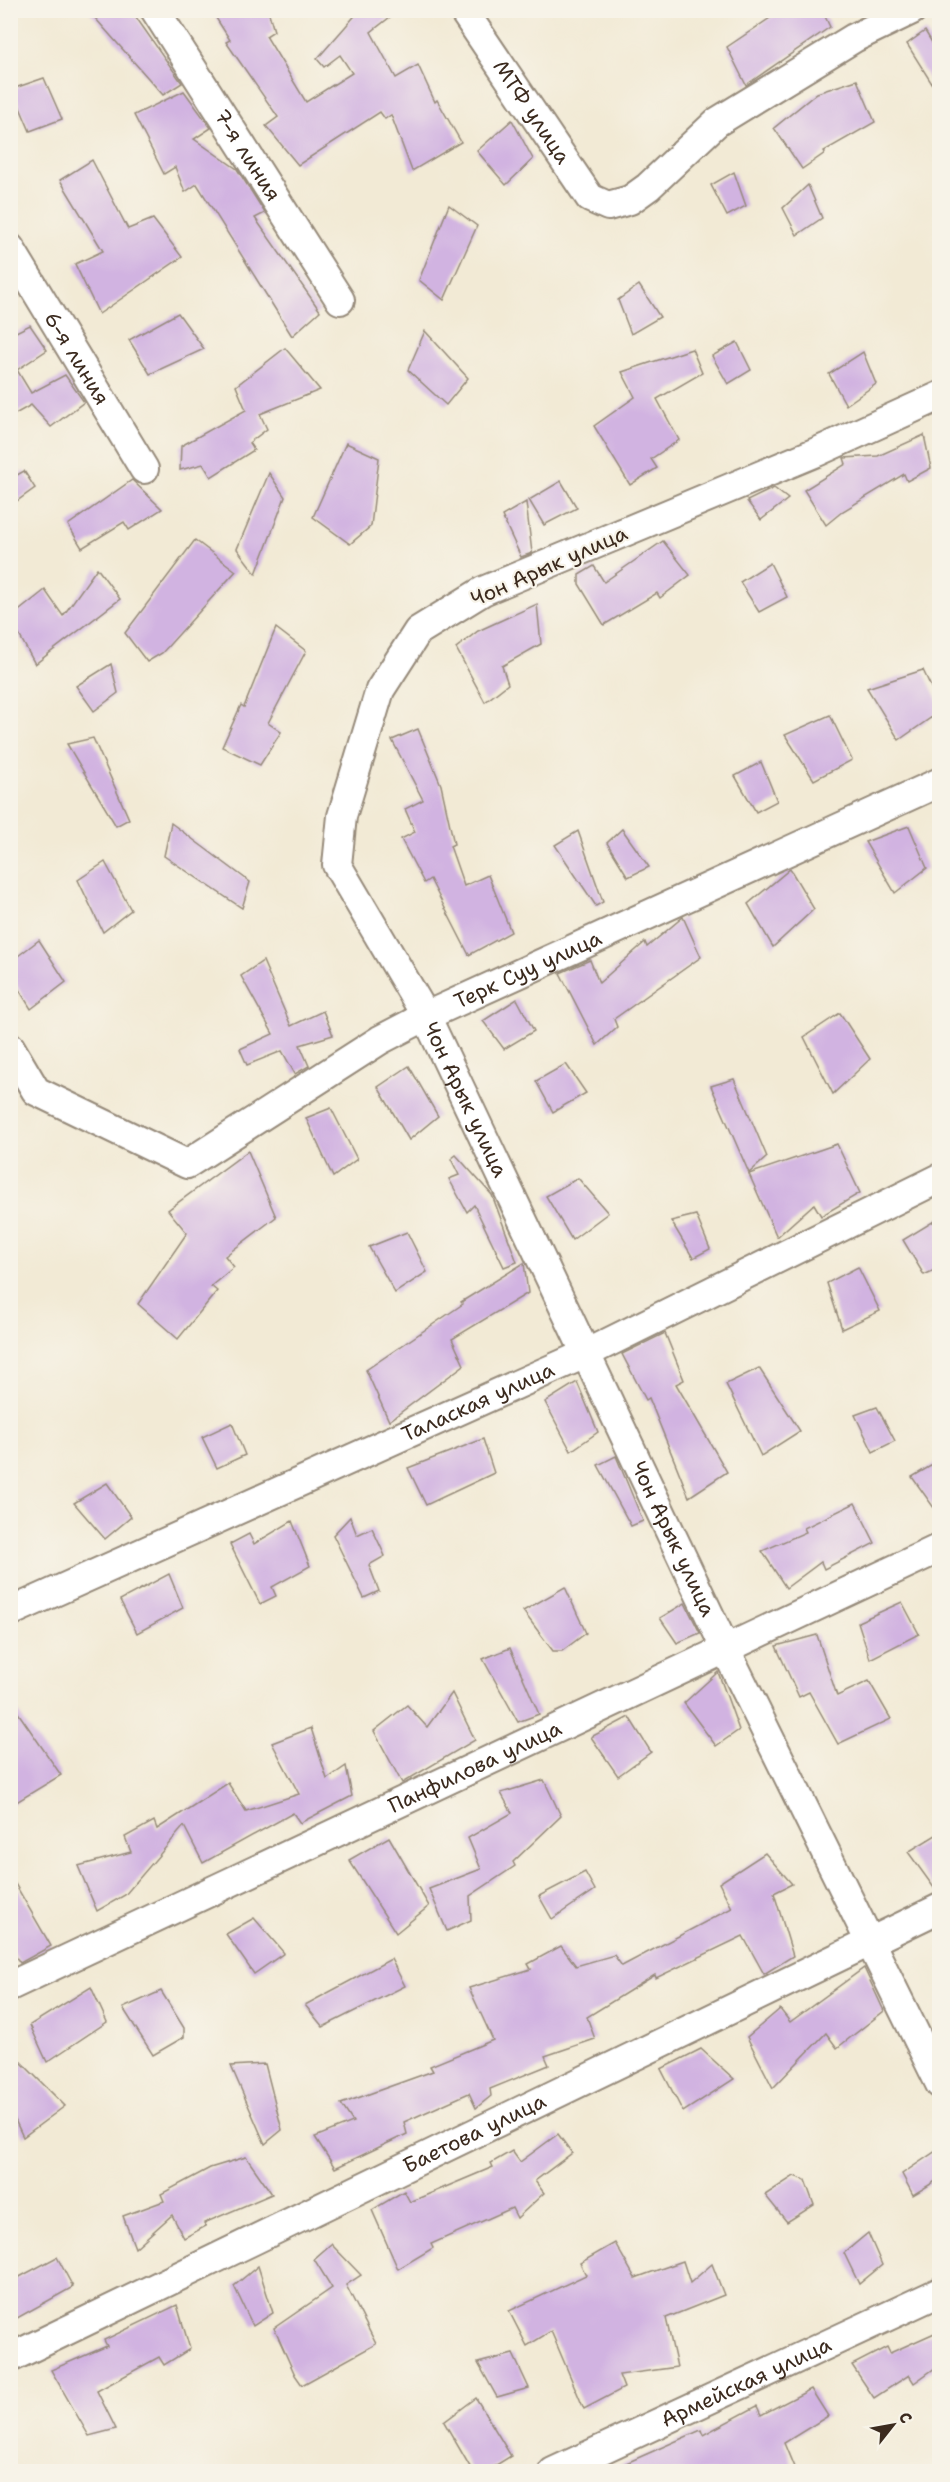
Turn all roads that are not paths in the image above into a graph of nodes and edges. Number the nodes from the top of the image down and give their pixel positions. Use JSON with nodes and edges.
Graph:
{"nodes":[{"id":1,"x":155,"y":10,"type":"edge"},
{"id":2,"x":463,"y":10,"type":"edge"},
{"id":3,"x":912,"y":10,"type":"edge"},
{"id":4,"x":10,"y":248,"type":"edge"},
{"id":5,"x":340,"y":300,"type":"dead end"},
{"id":6,"x":939,"y":396,"type":"edge"},
{"id":7,"x":144,"y":469,"type":"dead end"},
{"id":8,"x":939,"y":782,"type":"edge"},
{"id":9,"x":426,"y":1016,"type":"junction"},
{"id":10,"x":10,"y":1047,"type":"edge"},
{"id":11,"x":939,"y":1178,"type":"edge"},
{"id":12,"x":585,"y":1354,"type":"junction"},
{"id":13,"x":939,"y":1548,"type":"edge"},
{"id":14,"x":10,"y":1612,"type":"edge"},
{"id":15,"x":726,"y":1650,"type":"junction"},
{"id":16,"x":939,"y":1908,"type":"edge"},
{"id":17,"x":870,"y":1940,"type":"junction"},
{"id":18,"x":10,"y":1986,"type":"edge"},
{"id":19,"x":939,"y":2084,"type":"edge"},
{"id":20,"x":939,"y":2292,"type":"edge"},
{"id":21,"x":10,"y":2358,"type":"edge"},
{"id":22,"x":553,"y":2472,"type":"edge"}],
"edges":[{"from":1,"to":5,"type":"street","name":"7-я линия"},
{"from":2,"to":3,"type":"street","name":"МТФ улица"},
{"from":4,"to":7,"type":"street","name":"6-я линия"},
{"from":6,"to":9,"type":"street","name":"Чон Арык улица"},
{"from":8,"to":9,"type":"street","name":"Терк Суу улица"},
{"from":9,"to":10,"type":"street","name":"Терк Суу улица"},
{"from":9,"to":12,"type":"street","name":"Чон Арык улица"},
{"from":11,"to":12,"type":"street","name":"Талаская улица"},
{"from":12,"to":14,"type":"street","name":"Талаская улица"},
{"from":12,"to":15,"type":"street","name":"Чон Арык улица"},
{"from":13,"to":15,"type":"street","name":"Панфилова улица"},
{"from":15,"to":17,"type":"street","name":"Чон Арык улица"},
{"from":15,"to":18,"type":"street","name":"Панфилова улица"},
{"from":16,"to":17,"type":"street","name":"Баетова улица"},
{"from":17,"to":19,"type":"street","name":"Чон Арык улица"},
{"from":17,"to":21,"type":"street","name":"Баетова улица"},
{"from":20,"to":22,"type":"street","name":"Армейская улица"}]}
